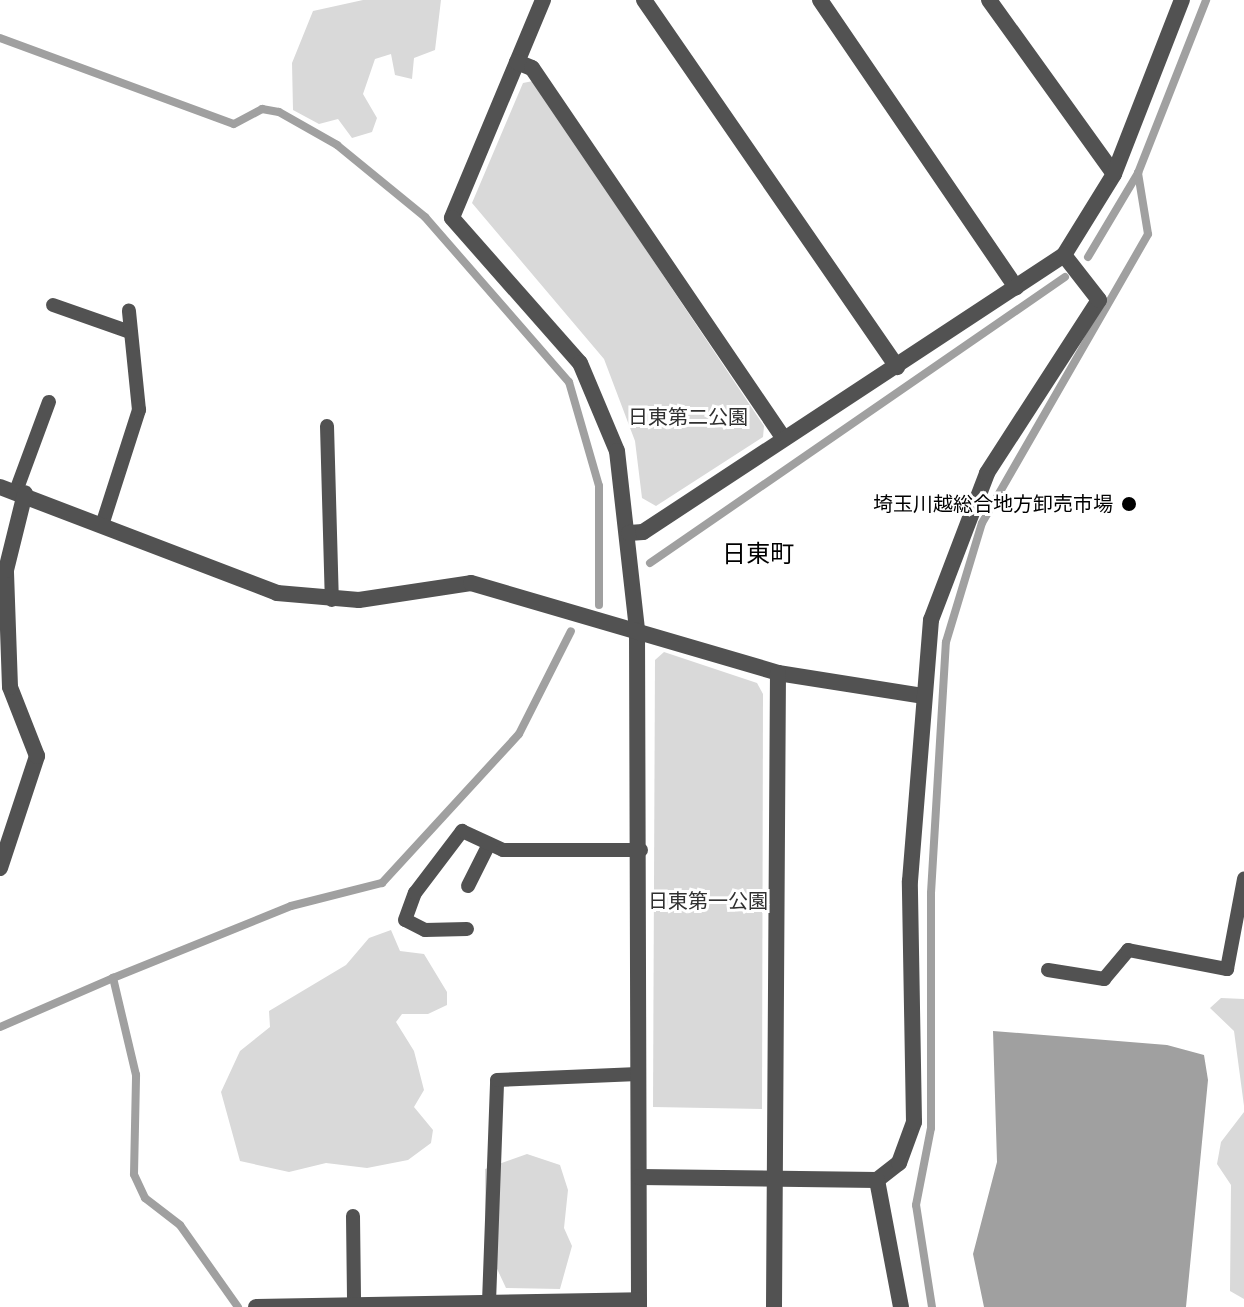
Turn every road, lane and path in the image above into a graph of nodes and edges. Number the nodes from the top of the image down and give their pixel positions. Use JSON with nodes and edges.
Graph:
{"nodes":[{"id":1,"x":543,"y":0,"type":"edge"},
{"id":2,"x":644,"y":0,"type":"edge"},
{"id":3,"x":820,"y":0,"type":"edge"},
{"id":4,"x":989,"y":0,"type":"edge"},
{"id":5,"x":1162,"y":0,"type":"edge"},
{"id":6,"x":1179,"y":6,"type":"edge"},
{"id":7,"x":517,"y":62,"type":"junction"},
{"id":8,"x":1114,"y":174,"type":"junction"},
{"id":9,"x":1064,"y":255,"type":"junction"},
{"id":10,"x":1016,"y":287,"type":"junction"},
{"id":11,"x":53,"y":305,"type":"dead end"},
{"id":12,"x":129,"y":311,"type":"dead end"},
{"id":13,"x":130,"y":332,"type":"junction"},
{"id":14,"x":897,"y":367,"type":"junction"},
{"id":15,"x":49,"y":402,"type":"dead end"},
{"id":16,"x":327,"y":426,"type":"dead end"},
{"id":17,"x":783,"y":438,"type":"junction"},
{"id":18,"x":14,"y":490,"type":"edge"},
{"id":19,"x":103,"y":522,"type":"junction"},
{"id":20,"x":629,"y":533,"type":"junction"},
{"id":21,"x":332,"y":600,"type":"junction"},
{"id":22,"x":637,"y":630,"type":"junction"},
{"id":23,"x":778,"y":673,"type":"junction"},
{"id":24,"x":924,"y":696,"type":"junction"},
{"id":25,"x":488,"y":846,"type":"junction"},
{"id":26,"x":641,"y":850,"type":"junction"},
{"id":27,"x":0,"y":868,"type":"edge"},
{"id":28,"x":1244,"y":879,"type":"edge"},
{"id":29,"x":468,"y":886,"type":"dead end"},
{"id":30,"x":467,"y":929,"type":"dead end"},
{"id":31,"x":1048,"y":970,"type":"dead end"},
{"id":32,"x":638,"y":1074,"type":"junction"},
{"id":33,"x":639,"y":1177,"type":"junction"},
{"id":34,"x":774,"y":1180,"type":"junction"},
{"id":35,"x":877,"y":1180,"type":"junction"},
{"id":36,"x":353,"y":1216,"type":"dead end"},
{"id":37,"x":489,"y":1302,"type":"junction"},
{"id":38,"x":354,"y":1304,"type":"junction"},
{"id":39,"x":639,"y":1304,"type":"edge"},
{"id":40,"x":448,"y":1305,"type":"edge"},
{"id":41,"x":256,"y":1307,"type":"edge"},
{"id":42,"x":774,"y":1307,"type":"edge"},
{"id":43,"x":901,"y":1307,"type":"edge"}],
"edges":[{"from":1,"to":7,"type":"street"},
{"from":2,"to":14,"type":"street"},
{"from":3,"to":10,"type":"street"},
{"from":4,"to":8,"type":"street"},
{"from":5,"to":6,"type":"street"},
{"from":6,"to":8,"type":"street"},
{"from":7,"to":17,"type":"street"},
{"from":7,"to":20,"type":"street"},
{"from":8,"to":9,"type":"street"},
{"from":9,"to":10,"type":"street"},
{"from":9,"to":24,"type":"street"},
{"from":10,"to":14,"type":"street"},
{"from":11,"to":13,"type":"lane"},
{"from":12,"to":13,"type":"lane"},
{"from":13,"to":19,"type":"lane"},
{"from":14,"to":17,"type":"street"},
{"from":15,"to":18,"type":"lane"},
{"from":16,"to":21,"type":"lane"},
{"from":17,"to":20,"type":"street"},
{"from":18,"to":19,"type":"street"},
{"from":18,"to":27,"type":"street"},
{"from":19,"to":21,"type":"street"},
{"from":20,"to":22,"type":"street"},
{"from":21,"to":22,"type":"street"},
{"from":22,"to":23,"type":"street"},
{"from":22,"to":26,"type":"street"},
{"from":23,"to":24,"type":"street"},
{"from":23,"to":34,"type":"street"},
{"from":24,"to":35,"type":"street"},
{"from":25,"to":26,"type":"lane"},
{"from":25,"to":29,"type":"lane"},
{"from":25,"to":30,"type":"lane"},
{"from":26,"to":32,"type":"street"},
{"from":28,"to":31,"type":"lane"},
{"from":32,"to":33,"type":"street"},
{"from":32,"to":37,"type":"lane"},
{"from":33,"to":34,"type":"street"},
{"from":33,"to":39,"type":"street"},
{"from":34,"to":35,"type":"street"},
{"from":34,"to":42,"type":"street"},
{"from":35,"to":43,"type":"street"},
{"from":36,"to":38,"type":"lane"},
{"from":37,"to":39,"type":"street"},
{"from":37,"to":40,"type":"street"},
{"from":38,"to":40,"type":"street"},
{"from":38,"to":41,"type":"street"}]}
